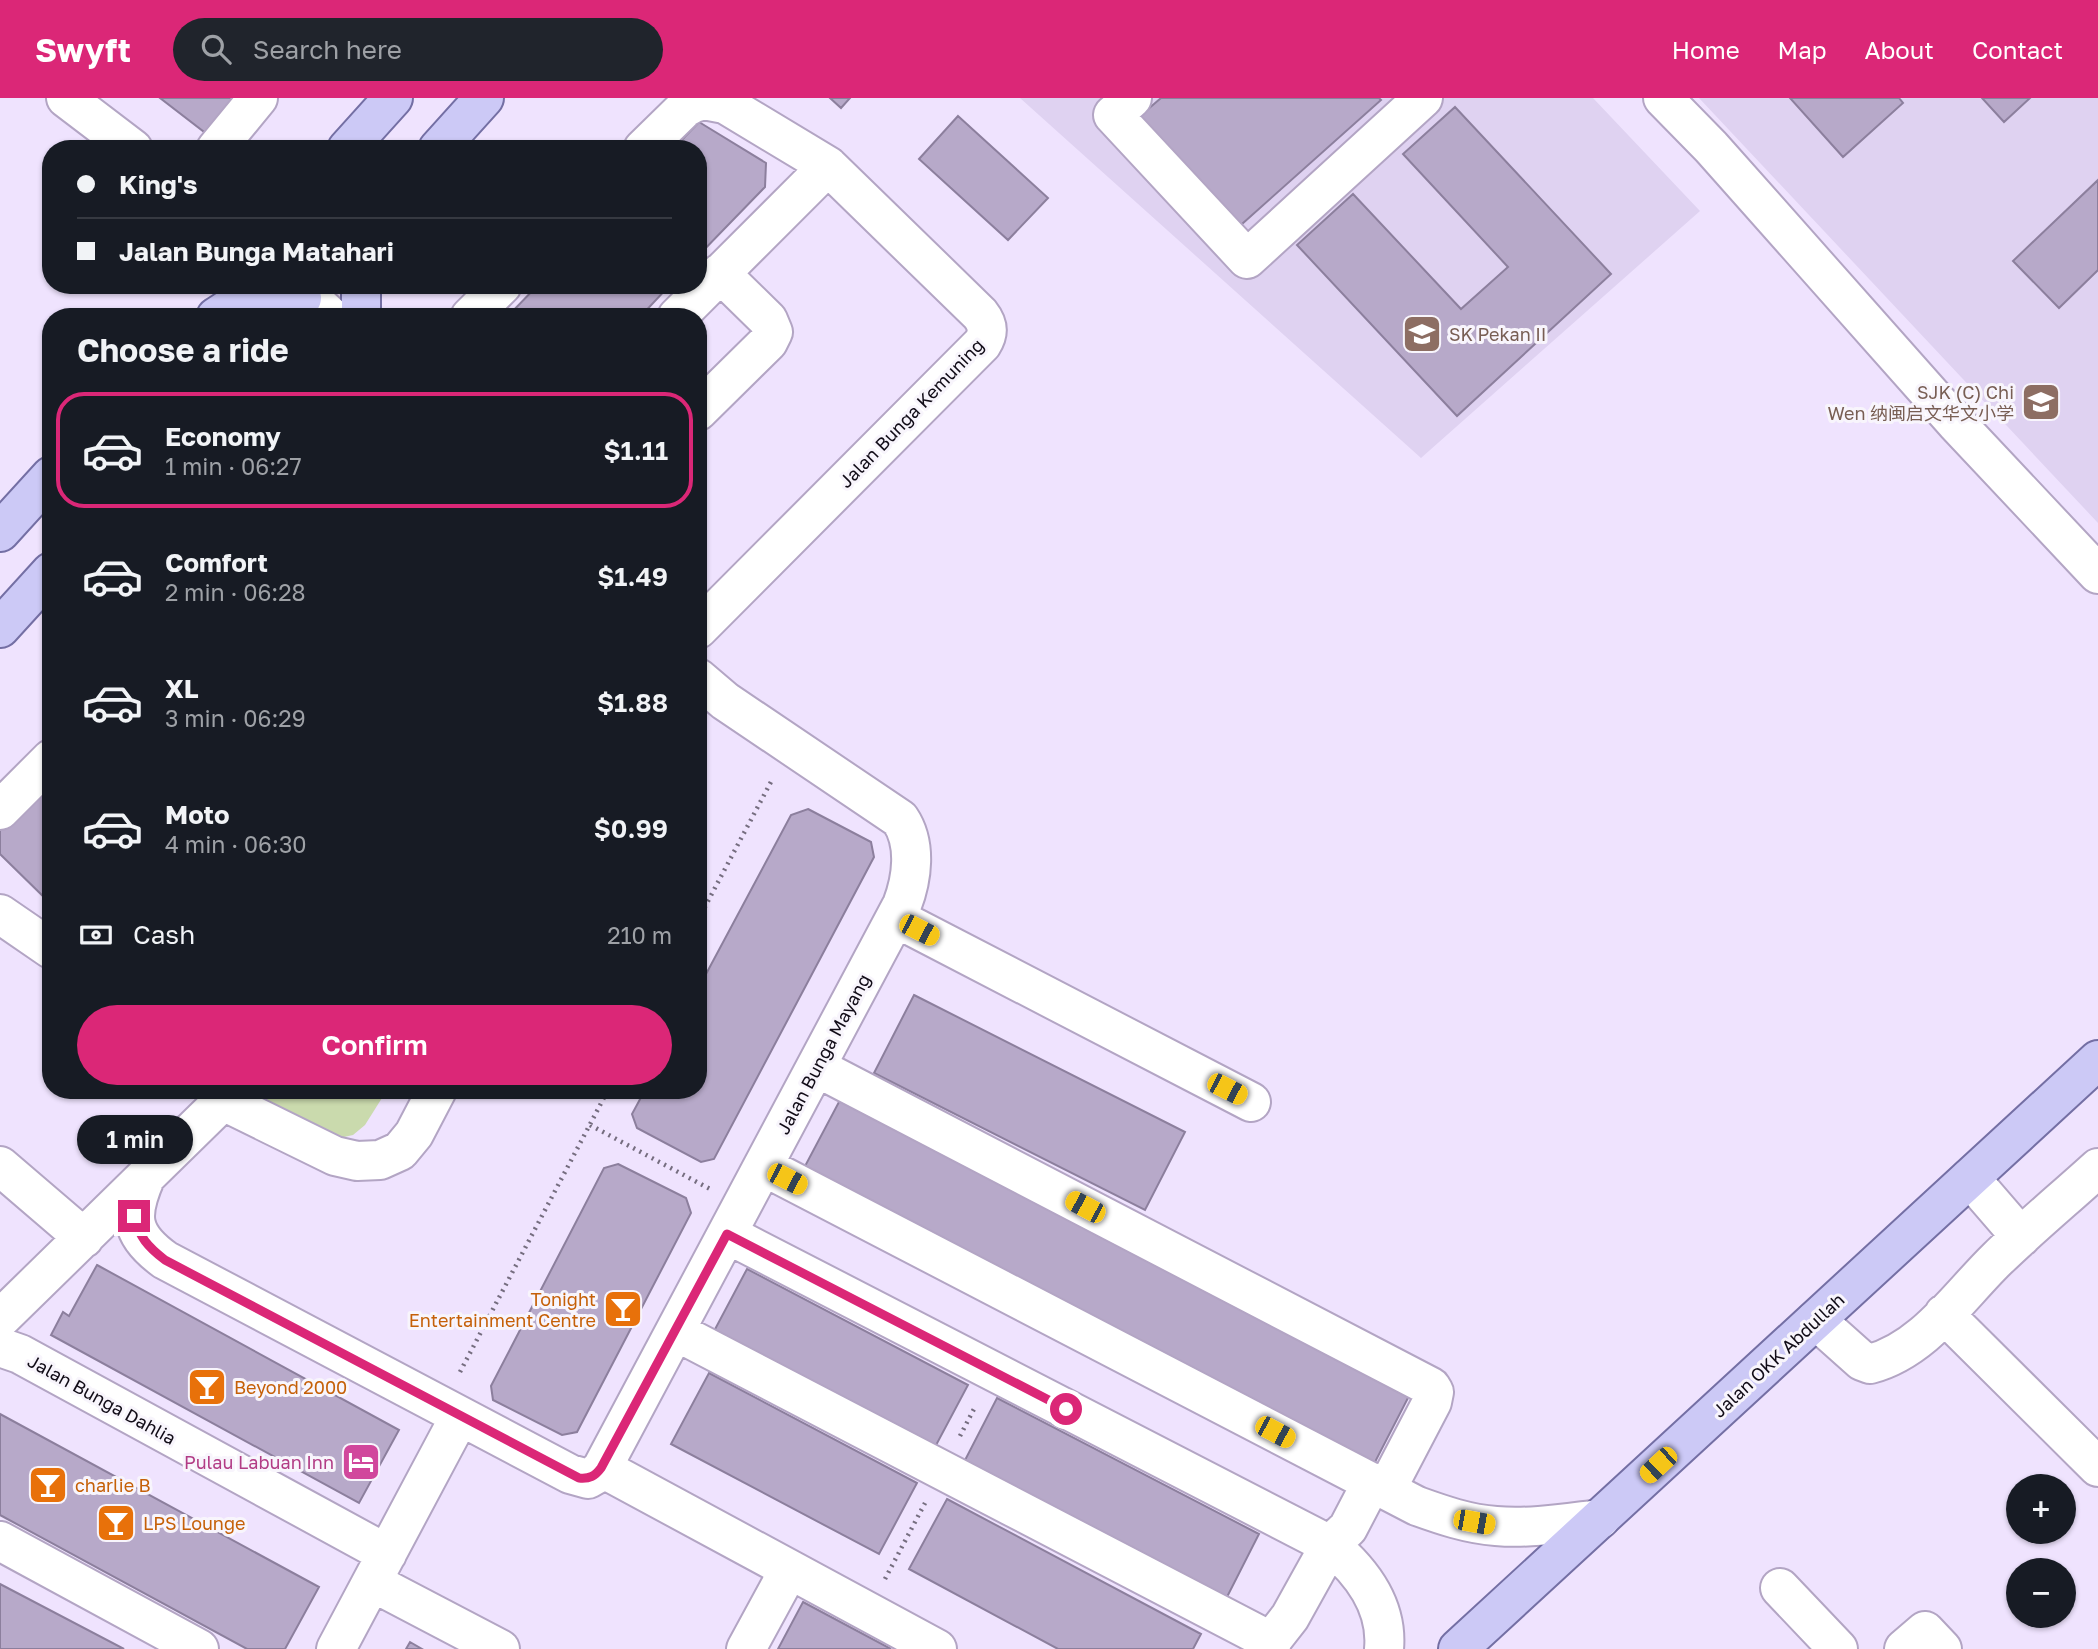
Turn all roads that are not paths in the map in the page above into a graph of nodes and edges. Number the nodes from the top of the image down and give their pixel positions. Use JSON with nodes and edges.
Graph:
{"nodes":[{"id":1,"x":66,"y":98,"type":"edge"},
{"id":2,"x":258,"y":98,"type":"edge"},
{"id":3,"x":393,"y":98,"type":"edge"},
{"id":4,"x":484,"y":98,"type":"edge"},
{"id":5,"x":1423,"y":98,"type":"edge"},
{"id":6,"x":1663,"y":98,"type":"edge"},
{"id":7,"x":1113,"y":104,"type":"edge"},
{"id":8,"x":120,"y":140,"type":"edge"},
{"id":9,"x":223,"y":140,"type":"edge"},
{"id":10,"x":356,"y":140,"type":"edge"},
{"id":11,"x":446,"y":140,"type":"edge"},
{"id":12,"x":652,"y":140,"type":"edge"},
{"id":13,"x":828,"y":166,"type":"junction"},
{"id":14,"x":720,"y":273,"type":"junction"},
{"id":15,"x":707,"y":286,"type":"edge"},
{"id":16,"x":216,"y":294,"type":"edge"},
{"id":17,"x":254,"y":294,"type":"edge"},
{"id":18,"x":286,"y":294,"type":"edge"},
{"id":19,"x":493,"y":294,"type":"edge"},
{"id":20,"x":699,"y":294,"type":"edge"},
{"id":21,"x":308,"y":304,"type":"edge"},
{"id":22,"x":203,"y":308,"type":"edge"},
{"id":23,"x":231,"y":308,"type":"edge"},
{"id":24,"x":479,"y":308,"type":"edge"},
{"id":25,"x":686,"y":308,"type":"edge"},
{"id":26,"x":707,"y":402,"type":"edge"},
{"id":27,"x":42,"y":486,"type":"edge"},
{"id":28,"x":0,"y":532,"type":"edge"},
{"id":29,"x":2098,"y":574,"type":"edge"},
{"id":30,"x":42,"y":582,"type":"edge"},
{"id":31,"x":707,"y":620,"type":"edge"},
{"id":32,"x":0,"y":628,"type":"edge"},
{"id":33,"x":707,"y":686,"type":"edge"},
{"id":34,"x":42,"y":768,"type":"edge"},
{"id":35,"x":0,"y":810,"type":"edge"},
{"id":36,"x":0,"y":914,"type":"edge"},
{"id":37,"x":895,"y":918,"type":"junction"},
{"id":38,"x":42,"y":942,"type":"edge"},
{"id":39,"x":2098,"y":1060,"type":"edge"},
{"id":40,"x":816,"y":1067,"type":"junction"},
{"id":41,"x":225,"y":1099,"type":"edge"},
{"id":42,"x":233,"y":1099,"type":"edge"},
{"id":43,"x":432,"y":1099,"type":"edge"},
{"id":44,"x":1251,"y":1102,"type":"dead end"},
{"id":45,"x":0,"y":1166,"type":"edge"},
{"id":46,"x":763,"y":1166,"type":"junction"},
{"id":47,"x":2098,"y":1168,"type":"edge"},
{"id":48,"x":146,"y":1176,"type":"junction"},
{"id":49,"x":1970,"y":1178,"type":"junction"},
{"id":50,"x":734,"y":1220,"type":"junction"},
{"id":51,"x":2021,"y":1237,"type":"junction"},
{"id":52,"x":84,"y":1238,"type":"junction"},
{"id":53,"x":1944,"y":1314,"type":"junction"},
{"id":54,"x":0,"y":1319,"type":"edge"},
{"id":55,"x":1816,"y":1320,"type":"junction"},
{"id":56,"x":675,"y":1331,"type":"junction"},
{"id":57,"x":0,"y":1347,"type":"edge"},
{"id":58,"x":451,"y":1411,"type":"junction"},
{"id":59,"x":2098,"y":1467,"type":"edge"},
{"id":60,"x":601,"y":1468,"type":"junction"},
{"id":61,"x":1379,"y":1486,"type":"junction"},
{"id":62,"x":1600,"y":1519,"type":"junction"},
{"id":63,"x":0,"y":1541,"type":"edge"},
{"id":64,"x":1330,"y":1545,"type":"junction"},
{"id":65,"x":380,"y":1568,"type":"junction"},
{"id":66,"x":789,"y":1570,"type":"junction"},
{"id":67,"x":1780,"y":1588,"type":"dead end"},
{"id":68,"x":1269,"y":1646,"type":"edge"},
{"id":69,"x":199,"y":1649,"type":"edge"},
{"id":70,"x":336,"y":1649,"type":"edge"},
{"id":71,"x":500,"y":1649,"type":"edge"},
{"id":72,"x":746,"y":1649,"type":"edge"},
{"id":73,"x":937,"y":1649,"type":"edge"},
{"id":74,"x":1384,"y":1649,"type":"edge"},
{"id":75,"x":1458,"y":1649,"type":"edge"},
{"id":76,"x":1838,"y":1649,"type":"edge"},
{"id":77,"x":1904,"y":1649,"type":"edge"},
{"id":78,"x":1942,"y":1649,"type":"edge"}],
"edges":[{"from":1,"to":8,"type":"street"},
{"from":2,"to":9,"type":"street"},
{"from":3,"to":10,"type":"main road"},
{"from":4,"to":11,"type":"main road"},
{"from":5,"to":7,"type":"street"},
{"from":6,"to":29,"type":"street"},
{"from":12,"to":13,"type":"street"},
{"from":13,"to":14,"type":"street"},
{"from":13,"to":31,"type":"street","name":"Jalan Bunga Kemuning"},
{"from":14,"to":15,"type":"street"},
{"from":14,"to":26,"type":"street"},
{"from":16,"to":22,"type":"main road"},
{"from":17,"to":23,"type":"main road"},
{"from":18,"to":21,"type":"main road"},
{"from":19,"to":24,"type":"street"},
{"from":20,"to":25,"type":"street"},
{"from":27,"to":28,"type":"main road"},
{"from":30,"to":32,"type":"main road"},
{"from":33,"to":37,"type":"street","name":"Jalan Bunga Mayang"},
{"from":34,"to":35,"type":"street"},
{"from":36,"to":38,"type":"street"},
{"from":37,"to":40,"type":"street","name":"Jalan Bunga Mayang"},
{"from":37,"to":44,"type":"street"},
{"from":39,"to":49,"type":"main road","name":"Jalan OKK Abdullah"},
{"from":40,"to":46,"type":"street","name":"Jalan Bunga Mayang"},
{"from":40,"to":61,"type":"street"},
{"from":41,"to":48,"type":"street"},
{"from":42,"to":43,"type":"street"},
{"from":45,"to":52,"type":"street"},
{"from":46,"to":50,"type":"street","name":"Jalan Bunga Mayang"},
{"from":46,"to":61,"type":"street"},
{"from":47,"to":51,"type":"street"},
{"from":48,"to":52,"type":"street"},
{"from":48,"to":58,"type":"street"},
{"from":49,"to":51,"type":"street"},
{"from":49,"to":55,"type":"main road","name":"Jalan OKK Abdullah"},
{"from":50,"to":56,"type":"street","name":"Jalan Bunga Mayang"},
{"from":50,"to":64,"type":"street"},
{"from":51,"to":53,"type":"street"},
{"from":52,"to":54,"type":"street"},
{"from":53,"to":55,"type":"street"},
{"from":53,"to":59,"type":"street"},
{"from":55,"to":62,"type":"main road","name":"Jalan OKK Abdullah"},
{"from":56,"to":60,"type":"street","name":"Jalan Bunga Mayang"},
{"from":56,"to":68,"type":"street"},
{"from":57,"to":65,"type":"street","name":"Jalan Bunga Dahlia"},
{"from":58,"to":60,"type":"street"},
{"from":58,"to":65,"type":"street"},
{"from":60,"to":66,"type":"street"},
{"from":61,"to":62,"type":"street"},
{"from":61,"to":64,"type":"street"},
{"from":62,"to":75,"type":"main road","name":"Jalan OKK Abdullah"},
{"from":63,"to":69,"type":"street"},
{"from":64,"to":68,"type":"street"},
{"from":64,"to":74,"type":"street"},
{"from":65,"to":70,"type":"street"},
{"from":65,"to":71,"type":"street","name":"Jalan Bunga Dahlia"},
{"from":66,"to":72,"type":"street"},
{"from":66,"to":73,"type":"street"},
{"from":67,"to":76,"type":"street"},
{"from":77,"to":78,"type":"street"}]}
